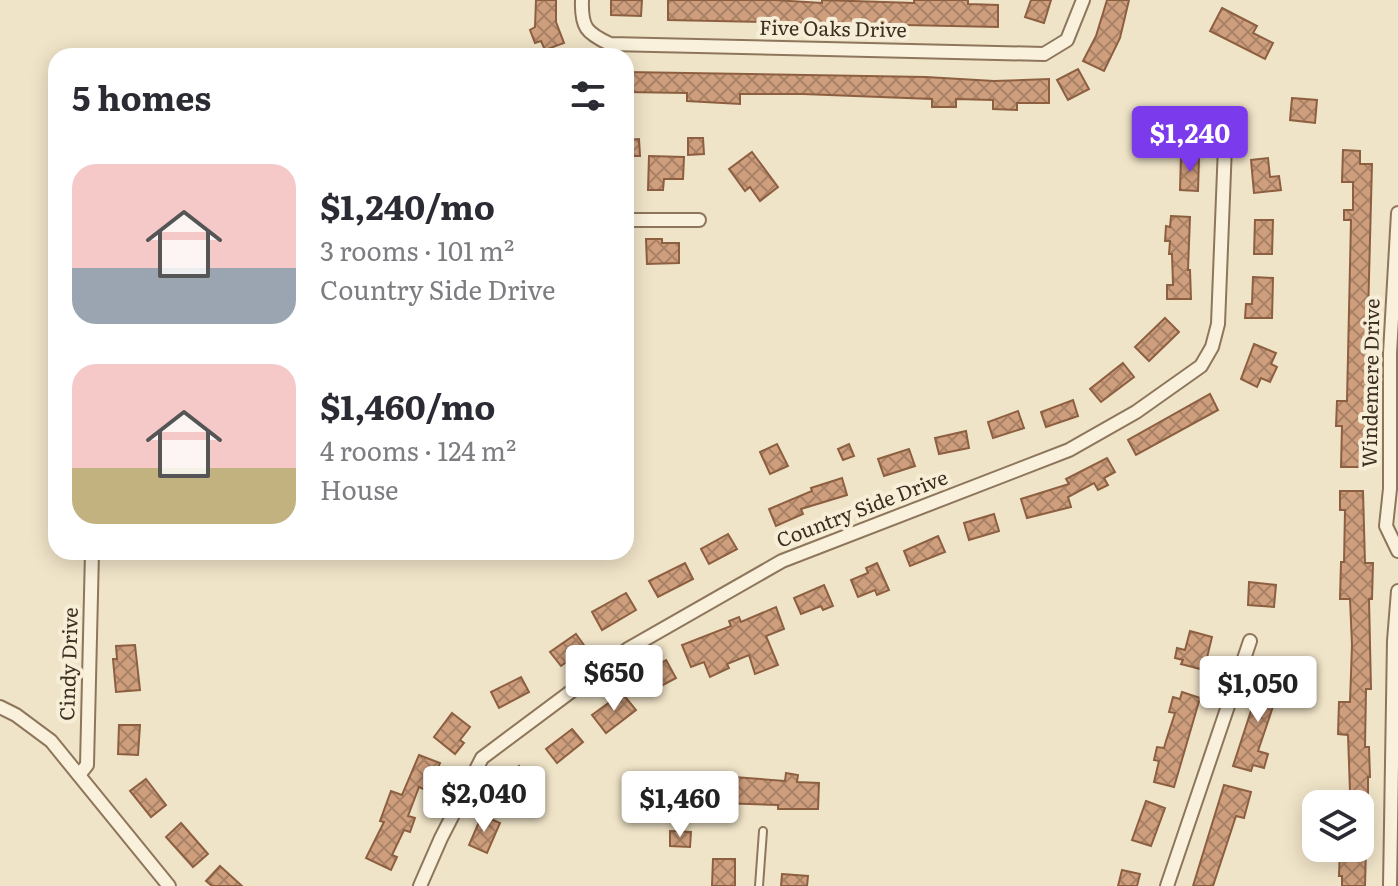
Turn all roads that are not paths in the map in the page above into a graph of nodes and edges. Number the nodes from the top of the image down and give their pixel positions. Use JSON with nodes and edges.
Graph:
{"nodes":[{"id":1,"x":582,"y":0,"type":"edge"},
{"id":2,"x":1083,"y":0,"type":"edge"},
{"id":3,"x":1225,"y":146,"type":"dead end"},
{"id":4,"x":1397,"y":213,"type":"edge"},
{"id":5,"x":634,"y":220,"type":"edge"},
{"id":6,"x":699,"y":220,"type":"dead end"},
{"id":7,"x":1394,"y":353,"type":"edge"},
{"id":8,"x":1394,"y":489,"type":"edge"},
{"id":9,"x":1398,"y":551,"type":"edge"},
{"id":10,"x":92,"y":560,"type":"edge"},
{"id":11,"x":1398,"y":591,"type":"edge"},
{"id":12,"x":1250,"y":641,"type":"dead end"},
{"id":13,"x":1396,"y":641,"type":"edge"},
{"id":14,"x":0,"y":707,"type":"edge"},
{"id":15,"x":79,"y":775,"type":"junction"},
{"id":16,"x":763,"y":831,"type":"dead end"},
{"id":17,"x":169,"y":886,"type":"edge"},
{"id":18,"x":420,"y":886,"type":"edge"},
{"id":19,"x":759,"y":886,"type":"edge"},
{"id":20,"x":1167,"y":886,"type":"edge"},
{"id":21,"x":1390,"y":886,"type":"edge"}],
"edges":[{"from":1,"to":2,"type":"street","name":"Five Oaks Drive"},
{"from":3,"to":18,"type":"street","name":"Country Side Drive"},
{"from":4,"to":7,"type":"street","name":"Windemere Drive"},
{"from":5,"to":6,"type":"street"},
{"from":7,"to":8,"type":"street","name":"Windemere Drive"},
{"from":8,"to":9,"type":"street","name":"Windemere Drive"},
{"from":10,"to":15,"type":"street","name":"Cindy Drive"},
{"from":11,"to":13,"type":"street"},
{"from":12,"to":20,"type":"street"},
{"from":13,"to":21,"type":"street"},
{"from":14,"to":15,"type":"street"},
{"from":15,"to":17,"type":"street"},
{"from":16,"to":19,"type":"lane"}]}
